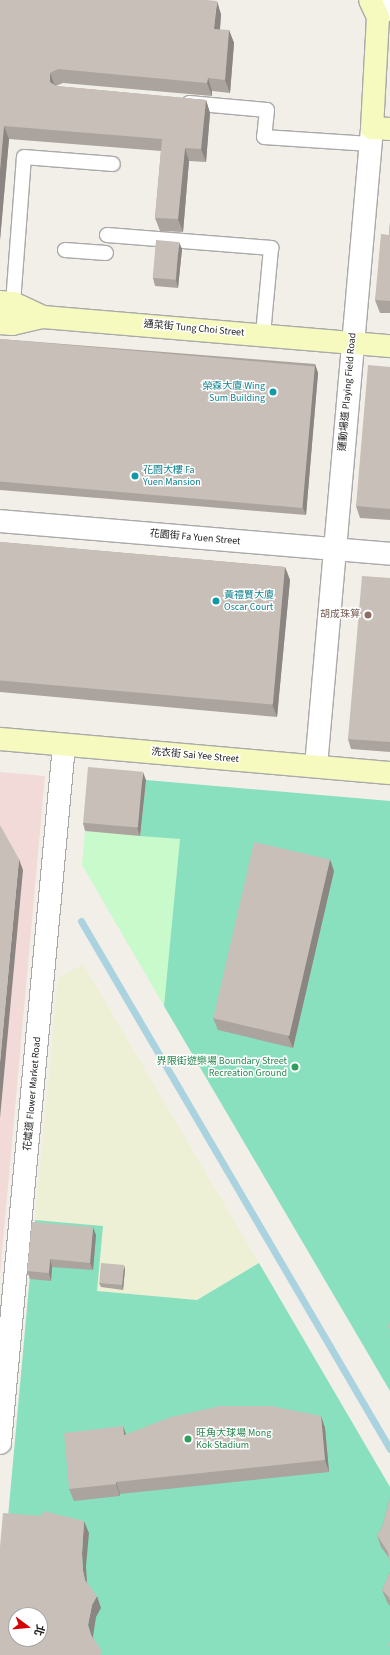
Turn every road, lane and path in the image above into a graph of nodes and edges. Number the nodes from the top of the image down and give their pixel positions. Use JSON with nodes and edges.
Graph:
{"nodes":[{"id":1,"x":379,"y":7,"type":"edge"},
{"id":2,"x":172,"y":101,"type":"edge"},
{"id":3,"x":377,"y":134,"type":"edge"},
{"id":4,"x":113,"y":164,"type":"dead end"},
{"id":5,"x":107,"y":235,"type":"dead end"},
{"id":6,"x":65,"y":250,"type":"dead end"},
{"id":7,"x":106,"y":253,"type":"dead end"},
{"id":8,"x":7,"y":303,"type":"edge"},
{"id":9,"x":43,"y":317,"type":"junction"},
{"id":10,"x":0,"y":323,"type":"edge"},
{"id":11,"x":263,"y":335,"type":"junction"},
{"id":12,"x":352,"y":342,"type":"junction"},
{"id":13,"x":390,"y":346,"type":"edge"},
{"id":14,"x":0,"y":521,"type":"edge"},
{"id":15,"x":334,"y":549,"type":"junction"},
{"id":16,"x":390,"y":554,"type":"edge"},
{"id":17,"x":0,"y":739,"type":"edge"},
{"id":18,"x":64,"y":745,"type":"junction"},
{"id":19,"x":316,"y":766,"type":"junction"},
{"id":20,"x":390,"y":773,"type":"edge"},
{"id":21,"x":6,"y":1329,"type":"edge"},
{"id":22,"x":0,"y":1443,"type":"edge"}],
"edges":[{"from":1,"to":3,"type":"street","name":"運動場道 Playing Field Road"},
{"from":2,"to":3,"type":"lane"},
{"from":3,"to":12,"type":"street","name":"運動場道 Playing Field Road"},
{"from":4,"to":8,"type":"lane"},
{"from":5,"to":11,"type":"lane"},
{"from":6,"to":7,"type":"lane"},
{"from":8,"to":9,"type":"street","name":"通菜街 Tung Choi Street"},
{"from":9,"to":10,"type":"street"},
{"from":9,"to":11,"type":"street","name":"通菜街 Tung Choi Street"},
{"from":11,"to":12,"type":"street","name":"通菜街 Tung Choi Street"},
{"from":12,"to":13,"type":"street","name":"通菜街 Tung Choi Street"},
{"from":12,"to":15,"type":"street","name":"運動場道 Playing Field Road"},
{"from":14,"to":15,"type":"street","name":"花園街 Fa Yuen Street"},
{"from":15,"to":16,"type":"street","name":"花園街 Fa Yuen Street"},
{"from":15,"to":19,"type":"street","name":"運動場道 Playing Field Road"},
{"from":17,"to":18,"type":"street","name":"洗衣街 Sai Yee Street"},
{"from":18,"to":19,"type":"street","name":"洗衣街 Sai Yee Street"},
{"from":18,"to":21,"type":"street","name":"花墟道 Flower Market Road"},
{"from":19,"to":20,"type":"street","name":"洗衣街 Sai Yee Street"},
{"from":21,"to":22,"type":"street","name":"花墟道 Flower Market Road"}]}
